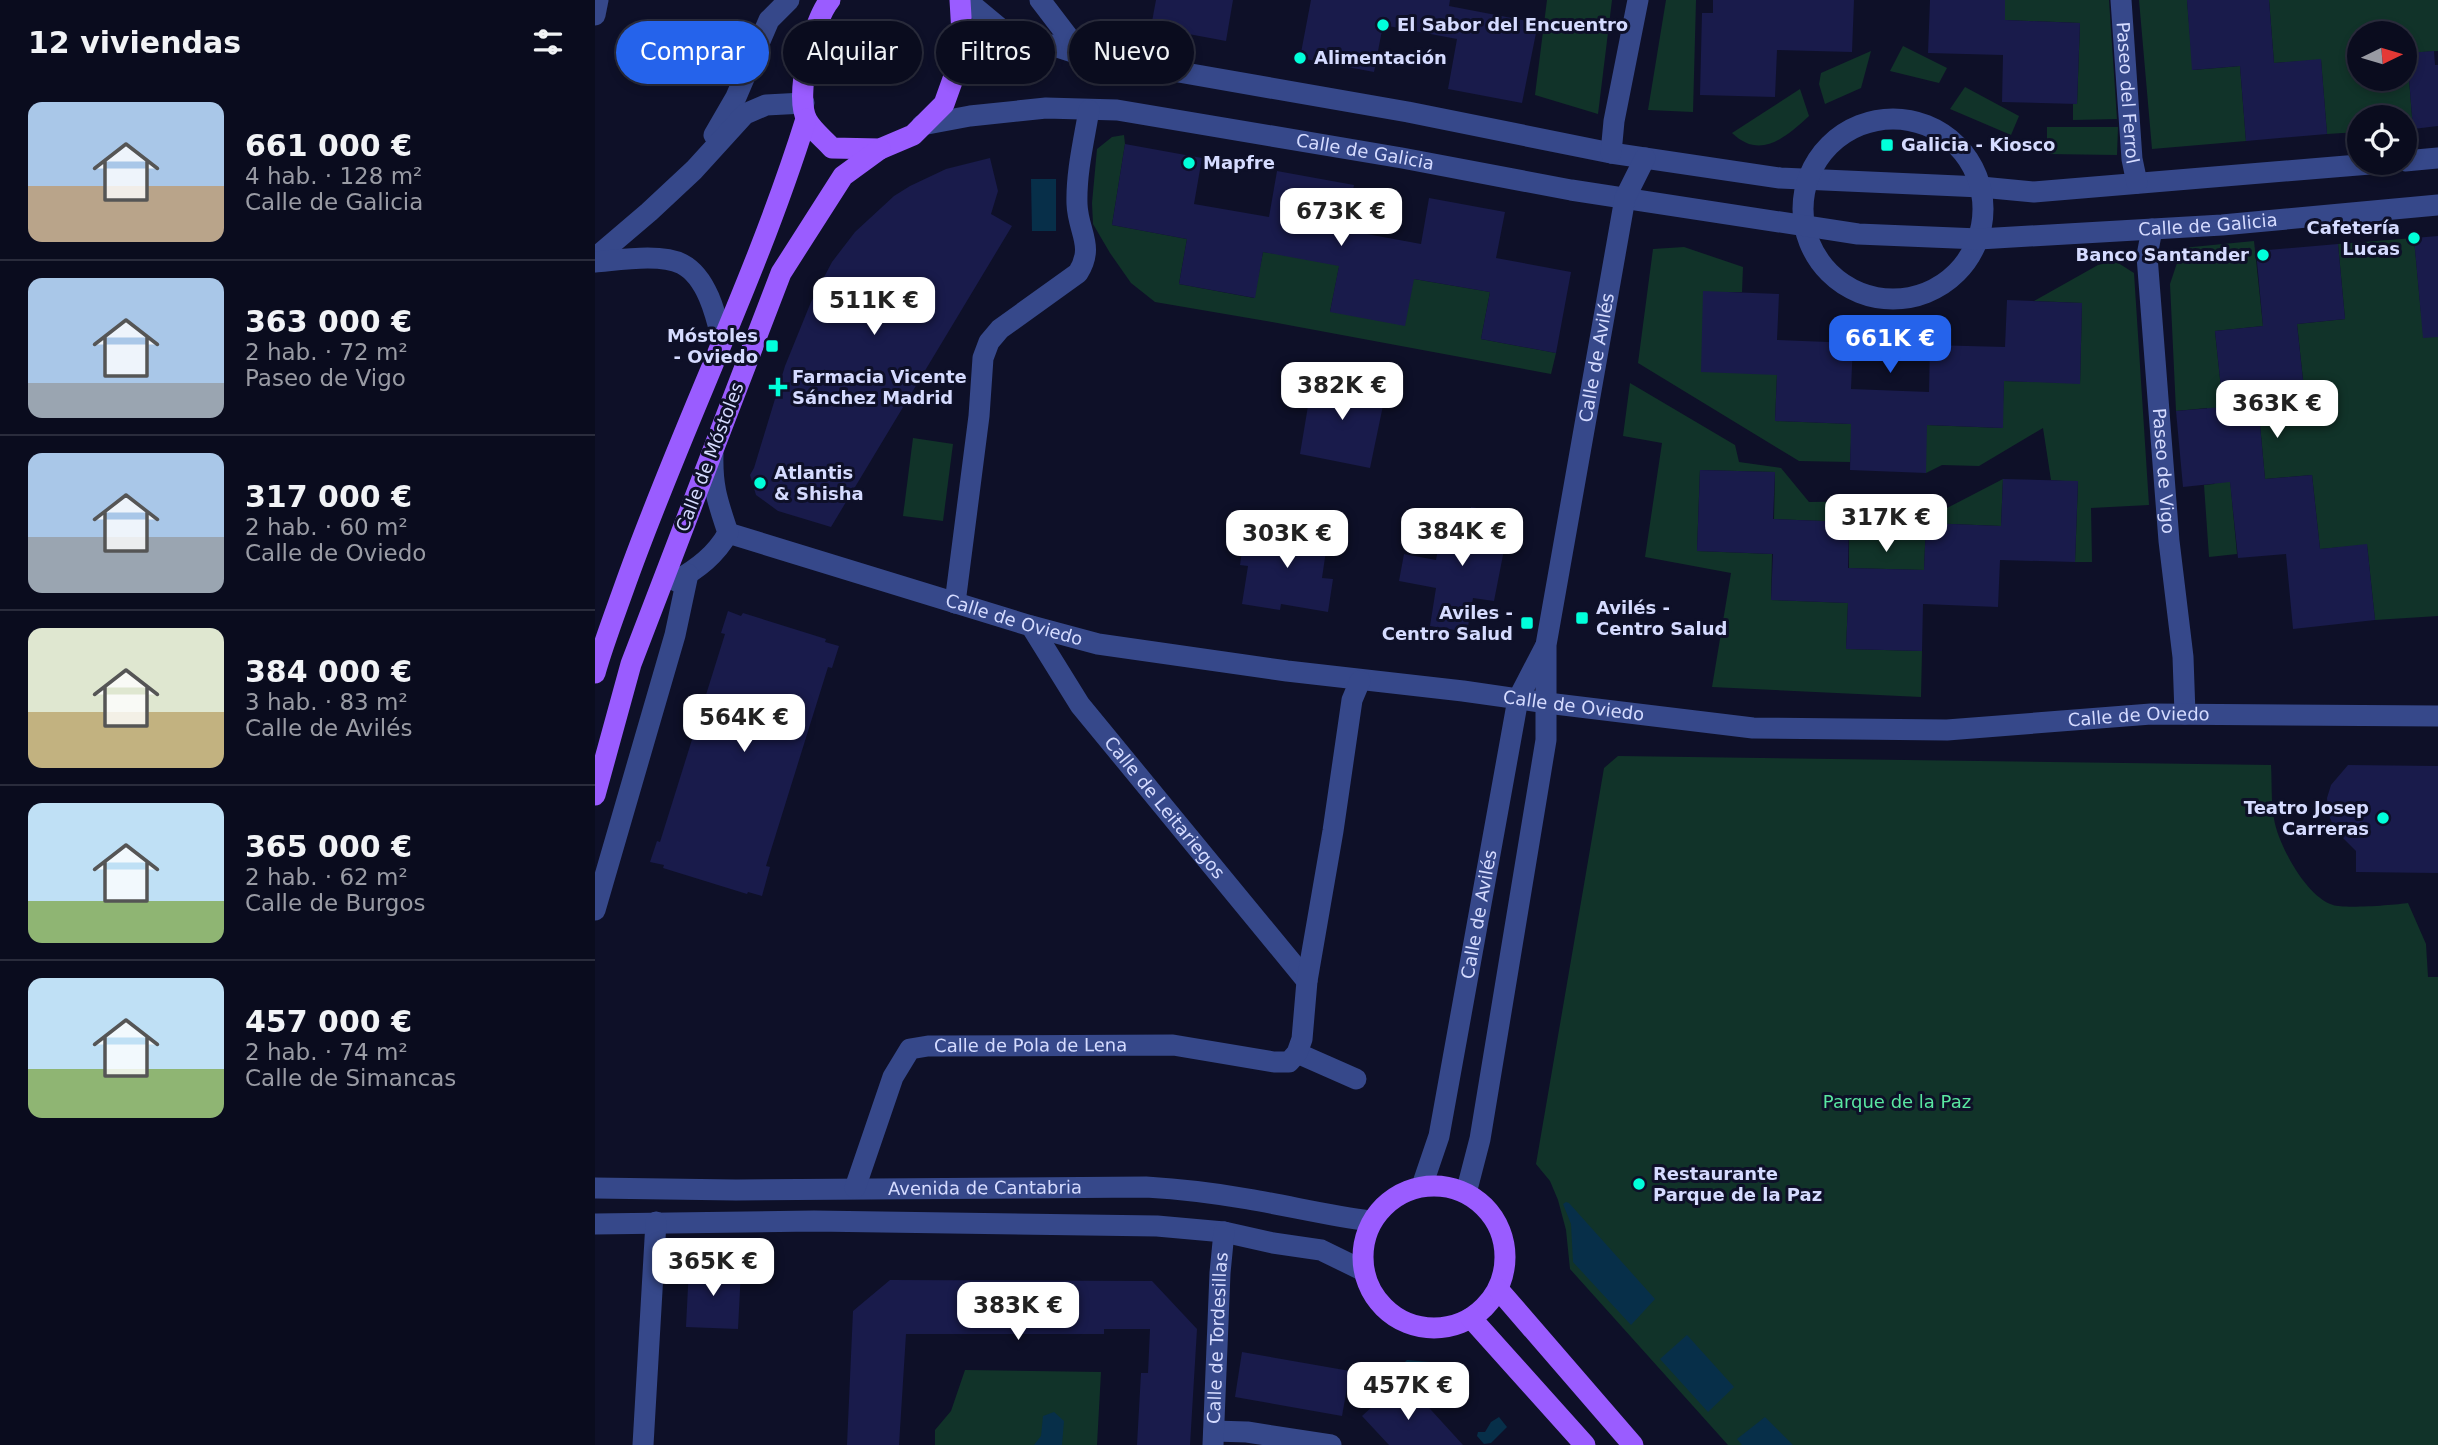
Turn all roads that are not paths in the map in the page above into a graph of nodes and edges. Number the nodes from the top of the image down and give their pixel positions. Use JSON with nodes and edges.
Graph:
{"nodes":[{"id":1,"x":598,"y":0,"type":"edge"},
{"id":2,"x":789,"y":0,"type":"edge"},
{"id":3,"x":829,"y":0,"type":"edge"},
{"id":4,"x":960,"y":0,"type":"edge"},
{"id":5,"x":966,"y":0,"type":"edge"},
{"id":6,"x":1040,"y":0,"type":"edge"},
{"id":7,"x":1639,"y":0,"type":"edge"},
{"id":8,"x":2121,"y":0,"type":"edge"},
{"id":9,"x":595,"y":15,"type":"edge"},
{"id":10,"x":1069,"y":38,"type":"edge"},
{"id":11,"x":1069,"y":51,"type":"edge"},
{"id":12,"x":1194,"y":75,"type":"edge"},
{"id":13,"x":1089,"y":110,"type":"junction"},
{"id":14,"x":805,"y":111,"type":"junction"},
{"id":15,"x":922,"y":125,"type":"junction"},
{"id":16,"x":880,"y":149,"type":"junction"},
{"id":17,"x":1611,"y":153,"type":"junction"},
{"id":18,"x":1645,"y":158,"type":"junction"},
{"id":19,"x":2438,"y":158,"type":"edge"},
{"id":20,"x":2417,"y":160,"type":"edge"},
{"id":21,"x":2347,"y":166,"type":"edge"},
{"id":22,"x":694,"y":170,"type":"junction"},
{"id":23,"x":1809,"y":178,"type":"junction"},
{"id":24,"x":2137,"y":183,"type":"junction"},
{"id":25,"x":1981,"y":187,"type":"junction"},
{"id":26,"x":1625,"y":198,"type":"junction"},
{"id":27,"x":2438,"y":205,"type":"edge"},
{"id":28,"x":1805,"y":226,"type":"junction"},
{"id":29,"x":2152,"y":229,"type":"junction"},
{"id":30,"x":1979,"y":239,"type":"junction"},
{"id":31,"x":595,"y":260,"type":"edge"},
{"id":32,"x":722,"y":340,"type":"junction"},
{"id":33,"x":713,"y":450,"type":"junction"},
{"id":34,"x":728,"y":533,"type":"junction"},
{"id":35,"x":688,"y":574,"type":"junction"},
{"id":36,"x":659,"y":591,"type":"junction"},
{"id":37,"x":955,"y":603,"type":"junction"},
{"id":38,"x":1031,"y":626,"type":"junction"},
{"id":39,"x":1546,"y":645,"type":"junction"},
{"id":40,"x":595,"y":673,"type":"edge"},
{"id":41,"x":1360,"y":681,"type":"junction"},
{"id":42,"x":1518,"y":699,"type":"junction"},
{"id":43,"x":1547,"y":704,"type":"junction"},
{"id":44,"x":2185,"y":715,"type":"junction"},
{"id":45,"x":2438,"y":716,"type":"edge"},
{"id":46,"x":595,"y":795,"type":"edge"},
{"id":47,"x":595,"y":910,"type":"edge"},
{"id":48,"x":1307,"y":981,"type":"junction"},
{"id":49,"x":1297,"y":1053,"type":"junction"},
{"id":50,"x":1356,"y":1079,"type":"dead end"},
{"id":51,"x":1422,"y":1186,"type":"junction"},
{"id":52,"x":595,"y":1188,"type":"edge"},
{"id":53,"x":855,"y":1188,"type":"junction"},
{"id":54,"x":1466,"y":1193,"type":"junction"},
{"id":55,"x":1371,"y":1221,"type":"junction"},
{"id":56,"x":656,"y":1222,"type":"junction"},
{"id":57,"x":595,"y":1224,"type":"edge"},
{"id":58,"x":1224,"y":1232,"type":"junction"},
{"id":59,"x":1364,"y":1270,"type":"junction"},
{"id":60,"x":1498,"y":1289,"type":"junction"},
{"id":61,"x":1471,"y":1318,"type":"junction"},
{"id":62,"x":1214,"y":1438,"type":"edge"},
{"id":63,"x":643,"y":1445,"type":"edge"},
{"id":64,"x":1331,"y":1445,"type":"edge"},
{"id":65,"x":1585,"y":1445,"type":"edge"},
{"id":66,"x":1633,"y":1445,"type":"edge"}],
"edges":[{"from":1,"to":9,"type":"street"},
{"from":2,"to":22,"type":"street"},
{"from":3,"to":14,"type":"main road","name":"Calle de Móstoles"},
{"from":4,"to":15,"type":"main road"},
{"from":5,"to":11,"type":"street"},
{"from":6,"to":10,"type":"street"},
{"from":7,"to":17,"type":"street"},
{"from":8,"to":24,"type":"street","name":"Paseo del Ferrol"},
{"from":12,"to":17,"type":"street"},
{"from":13,"to":15,"type":"street","name":"Calle de Galicia"},
{"from":13,"to":26,"type":"street","name":"Calle de Galicia"},
{"from":13,"to":37,"type":"street"},
{"from":14,"to":16,"type":"main road"},
{"from":14,"to":22,"type":"street"},
{"from":14,"to":32,"type":"main road","name":"Calle de Móstoles"},
{"from":15,"to":16,"type":"main road"},
{"from":16,"to":33,"type":"main road","name":"Calle de Móstoles"},
{"from":17,"to":18,"type":"street"},
{"from":18,"to":23,"type":"street"},
{"from":18,"to":26,"type":"street","name":"Calle de Avilés"},
{"from":19,"to":20,"type":"street"},
{"from":21,"to":24,"type":"street"},
{"from":22,"to":31,"type":"street"},
{"from":23,"to":25,"type":"street"},
{"from":23,"to":25,"type":"street"},
{"from":23,"to":28,"type":"street"},
{"from":24,"to":25,"type":"street"},
{"from":25,"to":30,"type":"street"},
{"from":26,"to":28,"type":"street","name":"Calle de Galicia"},
{"from":26,"to":39,"type":"street","name":"Calle de Avilés"},
{"from":27,"to":29,"type":"street","name":"Calle de Galicia"},
{"from":28,"to":30,"type":"street","name":"Calle de Galicia"},
{"from":28,"to":30,"type":"street"},
{"from":29,"to":30,"type":"street","name":"Calle de Galicia"},
{"from":29,"to":44,"type":"street","name":"Paseo de Vigo"},
{"from":31,"to":32,"type":"street"},
{"from":32,"to":40,"type":"main road","name":"Calle de Móstoles"},
{"from":33,"to":34,"type":"street"},
{"from":33,"to":36,"type":"main road","name":"Calle de Móstoles"},
{"from":34,"to":35,"type":"street"},
{"from":34,"to":37,"type":"street","name":"Calle de Oviedo"},
{"from":35,"to":36,"type":"street"},
{"from":35,"to":47,"type":"street"},
{"from":36,"to":46,"type":"main road","name":"Calle de Móstoles"},
{"from":37,"to":38,"type":"street","name":"Calle de Oviedo"},
{"from":38,"to":41,"type":"street","name":"Calle de Oviedo"},
{"from":38,"to":48,"type":"street","name":"Calle de Leitariegos"},
{"from":39,"to":42,"type":"street","name":"Calle de Avilés"},
{"from":39,"to":43,"type":"street","name":"Calle de Avilés"},
{"from":41,"to":42,"type":"street","name":"Calle de Oviedo"},
{"from":41,"to":48,"type":"street"},
{"from":42,"to":43,"type":"street","name":"Calle de Oviedo"},
{"from":42,"to":51,"type":"street","name":"Calle de Avilés"},
{"from":43,"to":44,"type":"street","name":"Calle de Oviedo"},
{"from":43,"to":54,"type":"street","name":"Calle de Avilés"},
{"from":44,"to":45,"type":"street","name":"Calle de Oviedo"},
{"from":48,"to":49,"type":"street"},
{"from":49,"to":50,"type":"street"},
{"from":49,"to":53,"type":"street","name":"Calle de Pola de Lena"},
{"from":51,"to":54,"type":"main road"},
{"from":51,"to":55,"type":"main road"},
{"from":52,"to":53,"type":"street","name":"Avenida de Cantabria"},
{"from":53,"to":55,"type":"street","name":"Avenida de Cantabria"},
{"from":54,"to":60,"type":"main road"},
{"from":55,"to":59,"type":"main road"},
{"from":56,"to":57,"type":"street","name":"Avenida de Cantabria"},
{"from":56,"to":58,"type":"street","name":"Avenida de Cantabria"},
{"from":56,"to":63,"type":"street"},
{"from":58,"to":59,"type":"street","name":"Avenida de Cantabria"},
{"from":58,"to":62,"type":"street","name":"Calle de Tordesillas"},
{"from":59,"to":61,"type":"main road"},
{"from":60,"to":61,"type":"main road"},
{"from":60,"to":66,"type":"main road"},
{"from":61,"to":65,"type":"main road"},
{"from":62,"to":64,"type":"street"}]}
